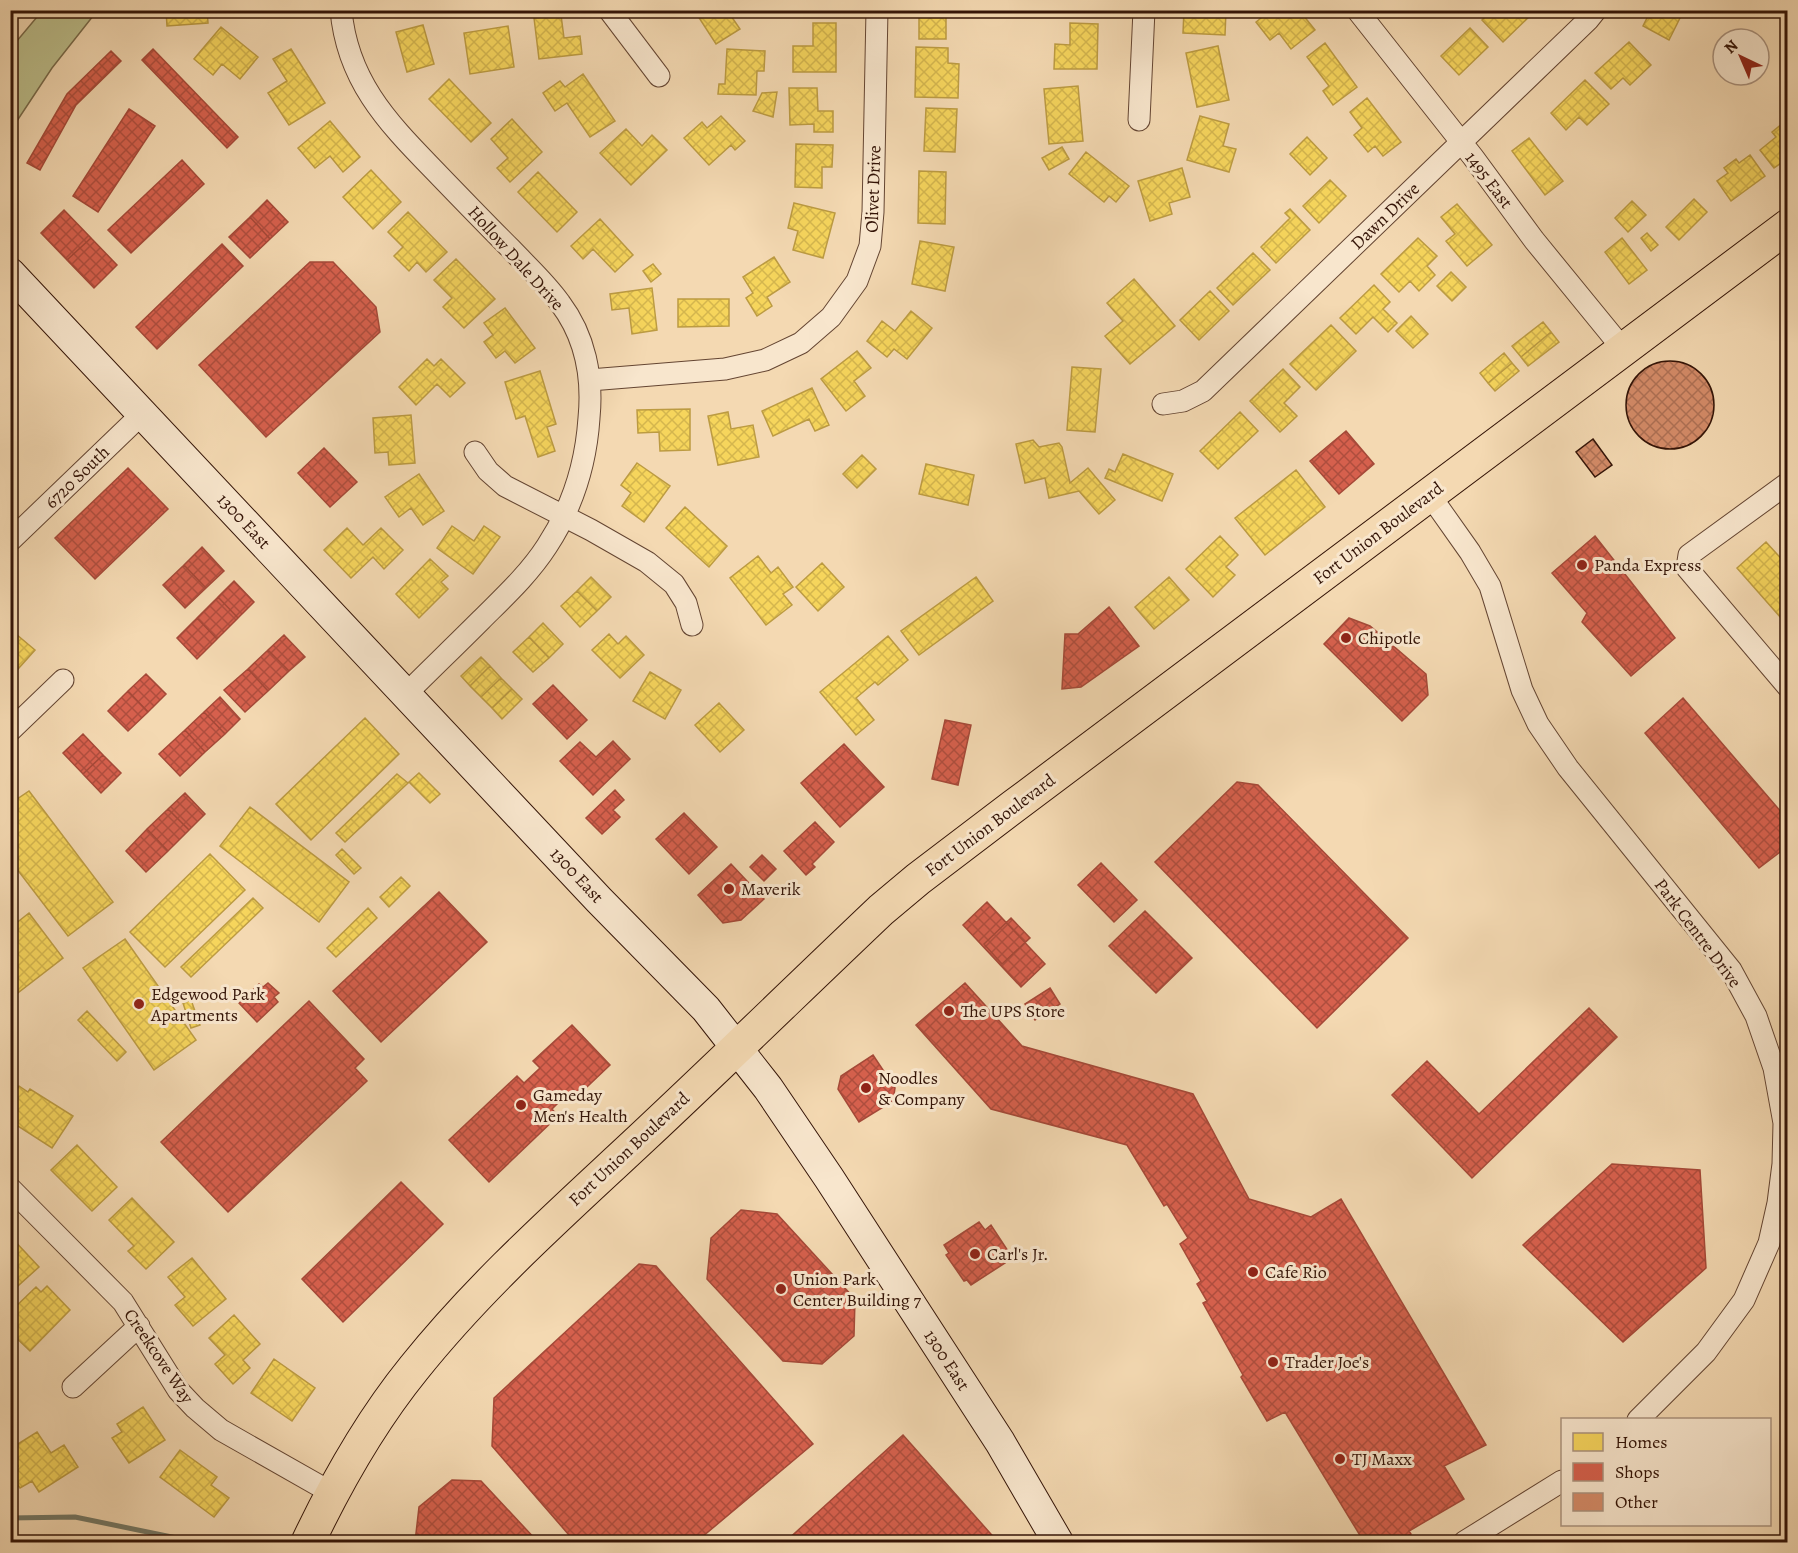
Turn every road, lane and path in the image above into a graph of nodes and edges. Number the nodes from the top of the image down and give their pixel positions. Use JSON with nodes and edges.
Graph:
{"nodes":[{"id":1,"x":341,"y":10,"type":"edge"},
{"id":2,"x":609,"y":10,"type":"edge"},
{"id":3,"x":877,"y":10,"type":"edge"},
{"id":4,"x":1144,"y":10,"type":"edge"},
{"id":5,"x":1357,"y":10,"type":"edge"},
{"id":6,"x":1596,"y":10,"type":"edge"},
{"id":7,"x":659,"y":76,"type":"dead end"},
{"id":8,"x":1139,"y":120,"type":"dead end"},
{"id":9,"x":1461,"y":143,"type":"junction"},
{"id":10,"x":1788,"y":226,"type":"edge"},
{"id":11,"x":10,"y":273,"type":"edge"},
{"id":12,"x":1623,"y":349,"type":"junction"},
{"id":13,"x":590,"y":380,"type":"junction"},
{"id":14,"x":1163,"y":404,"type":"dead end"},
{"id":15,"x":143,"y":413,"type":"junction"},
{"id":16,"x":475,"y":452,"type":"dead end"},
{"id":17,"x":1788,"y":483,"type":"edge"},
{"id":18,"x":1429,"y":494,"type":"junction"},
{"id":19,"x":564,"y":516,"type":"junction"},
{"id":20,"x":10,"y":541,"type":"edge"},
{"id":21,"x":692,"y":625,"type":"dead end"},
{"id":22,"x":63,"y":680,"type":"dead end"},
{"id":23,"x":1788,"y":687,"type":"edge"},
{"id":24,"x":406,"y":694,"type":"junction"},
{"id":25,"x":10,"y":731,"type":"edge"},
{"id":26,"x":737,"y":1048,"type":"junction"},
{"id":27,"x":10,"y":1188,"type":"edge"},
{"id":28,"x":139,"y":1326,"type":"junction"},
{"id":29,"x":73,"y":1387,"type":"dead end"},
{"id":30,"x":1639,"y":1418,"type":"edge"},
{"id":31,"x":1561,"y":1482,"type":"edge"},
{"id":32,"x":332,"y":1493,"type":"junction"},
{"id":33,"x":308,"y":1542,"type":"edge"},
{"id":34,"x":1058,"y":1542,"type":"edge"},
{"id":35,"x":1464,"y":1542,"type":"edge"}],
"edges":[{"from":1,"to":13,"type":"street","name":"Hollow Dale Drive"},
{"from":2,"to":7,"type":"street"},
{"from":3,"to":13,"type":"street","name":"Olivet Drive"},
{"from":4,"to":8,"type":"street"},
{"from":5,"to":9,"type":"street","name":"1495 East"},
{"from":6,"to":9,"type":"street","name":"Dawn Drive"},
{"from":9,"to":12,"type":"street","name":"1495 East"},
{"from":9,"to":14,"type":"street","name":"Dawn Drive"},
{"from":10,"to":12,"type":"main road","name":"Fort Union Boulevard"},
{"from":11,"to":15,"type":"main road","name":"1300 East"},
{"from":12,"to":18,"type":"main road","name":"Fort Union Boulevard"},
{"from":13,"to":19,"type":"street","name":"Hollow Dale Drive"},
{"from":15,"to":20,"type":"street","name":"6720 South"},
{"from":15,"to":24,"type":"main road","name":"1300 East"},
{"from":16,"to":19,"type":"street"},
{"from":17,"to":23,"type":"street"},
{"from":18,"to":26,"type":"main road","name":"Fort Union Boulevard"},
{"from":18,"to":30,"type":"street","name":"Park Centre Drive"},
{"from":19,"to":21,"type":"street"},
{"from":19,"to":24,"type":"street","name":"Hollow Dale Drive"},
{"from":22,"to":25,"type":"street"},
{"from":24,"to":26,"type":"main road","name":"1300 East"},
{"from":26,"to":32,"type":"main road","name":"Fort Union Boulevard"},
{"from":26,"to":34,"type":"main road","name":"1300 East"},
{"from":27,"to":28,"type":"street","name":"Creekcove Way"},
{"from":28,"to":29,"type":"street"},
{"from":28,"to":32,"type":"street","name":"Creekcove Way"},
{"from":31,"to":35,"type":"street"},
{"from":32,"to":33,"type":"main road","name":"Fort Union Boulevard"}]}
